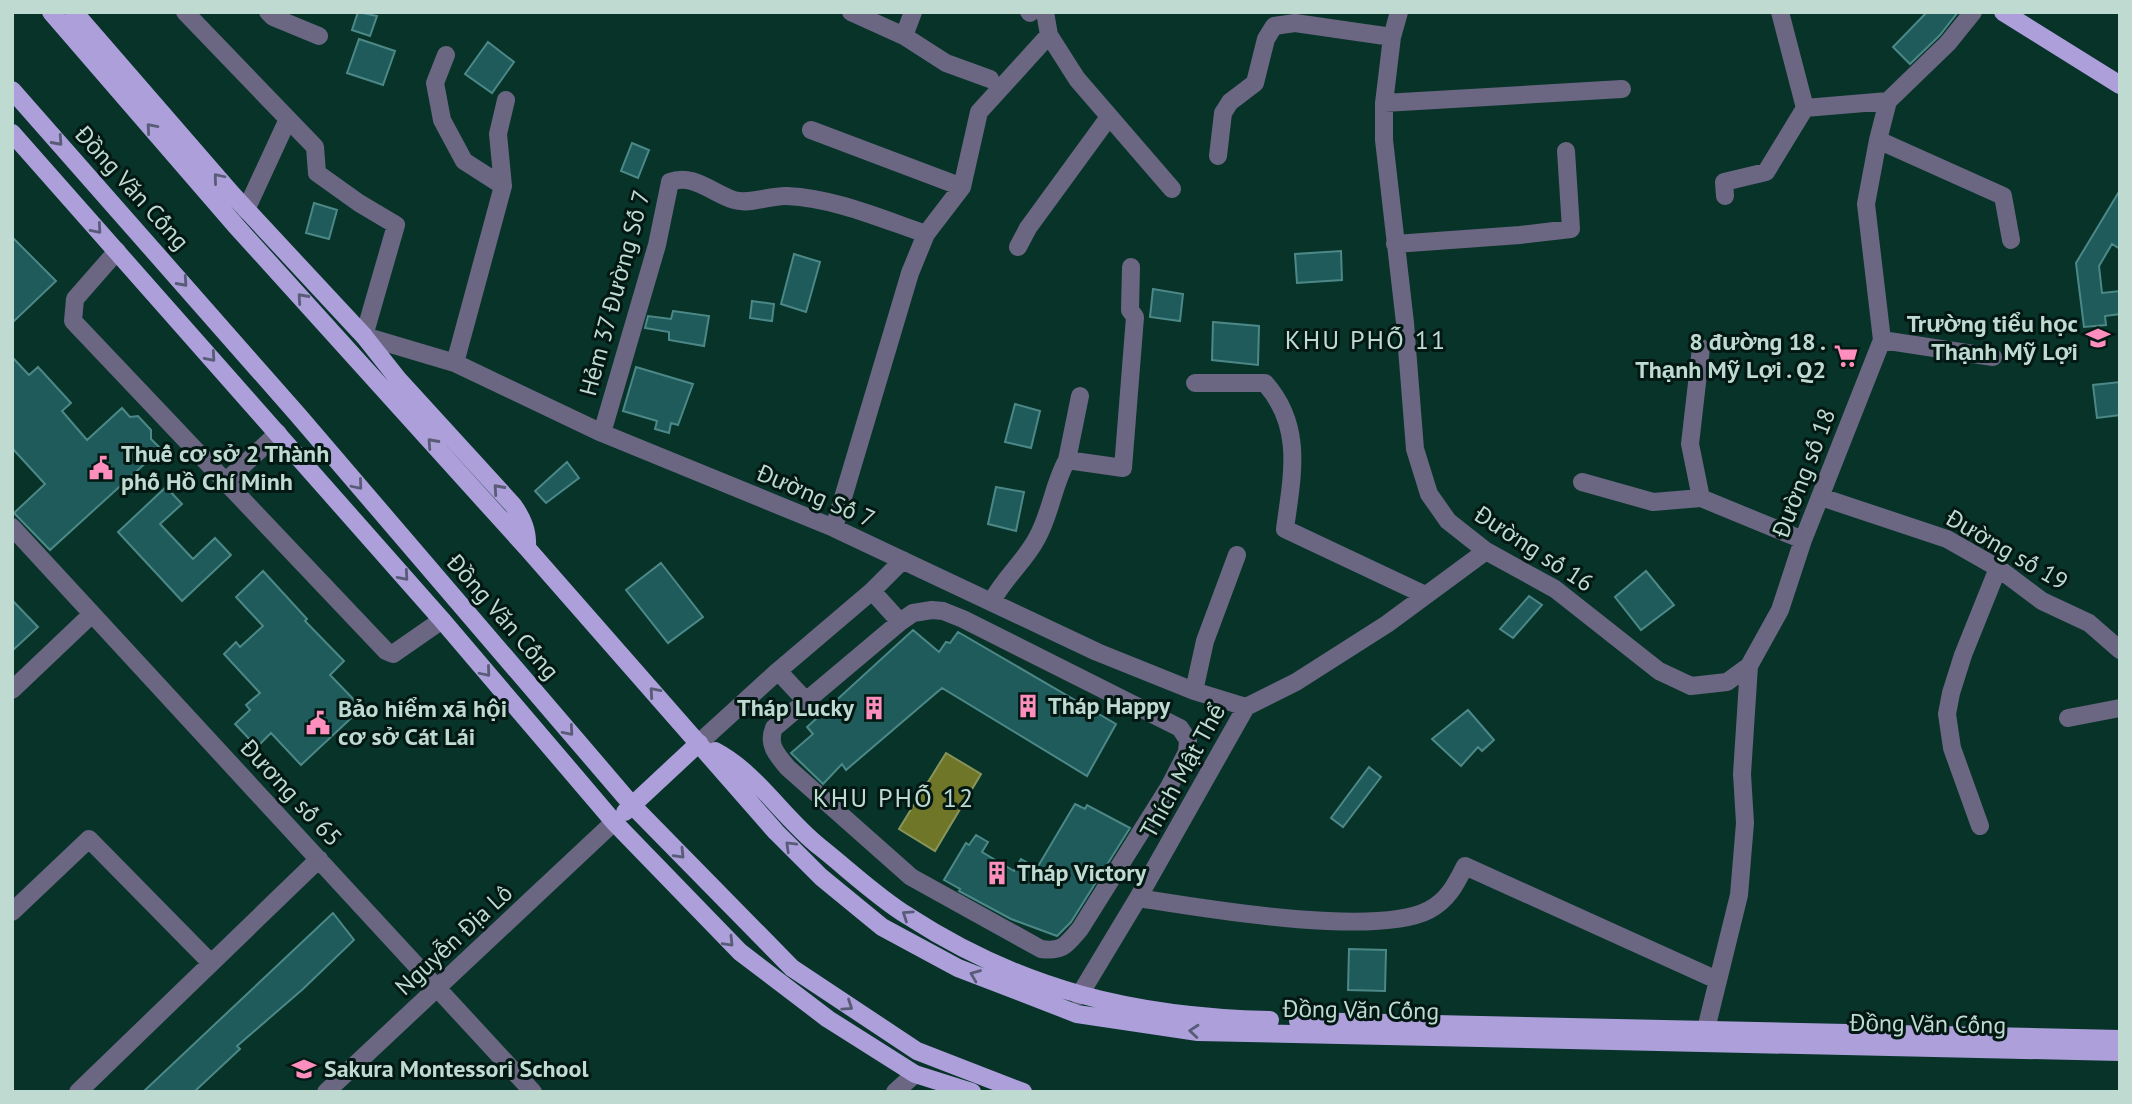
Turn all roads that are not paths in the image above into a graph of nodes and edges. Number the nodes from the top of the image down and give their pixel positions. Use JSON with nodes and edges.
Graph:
{"nodes":[{"id":1,"x":51,"y":12,"type":"edge"},
{"id":2,"x":74,"y":12,"type":"edge"},
{"id":3,"x":185,"y":12,"type":"edge"},
{"id":4,"x":268,"y":12,"type":"edge"},
{"id":5,"x":851,"y":12,"type":"edge"},
{"id":6,"x":913,"y":12,"type":"edge"},
{"id":7,"x":1045,"y":12,"type":"edge"},
{"id":8,"x":1399,"y":12,"type":"edge"},
{"id":9,"x":1780,"y":12,"type":"edge"},
{"id":10,"x":1973,"y":12,"type":"edge"},
{"id":11,"x":2004,"y":12,"type":"edge"},
{"id":12,"x":1049,"y":35,"type":"junction"},
{"id":13,"x":319,"y":36,"type":"dead end"},
{"id":14,"x":904,"y":36,"type":"junction"},
{"id":15,"x":1392,"y":37,"type":"junction"},
{"id":16,"x":446,"y":55,"type":"dead end"},
{"id":17,"x":990,"y":79,"type":"dead end"},
{"id":18,"x":2120,"y":85,"type":"edge"},
{"id":19,"x":1622,"y":89,"type":"dead end"},
{"id":20,"x":12,"y":90,"type":"edge"},
{"id":21,"x":506,"y":100,"type":"dead end"},
{"id":22,"x":1888,"y":101,"type":"junction"},
{"id":23,"x":1384,"y":103,"type":"junction"},
{"id":24,"x":1805,"y":108,"type":"junction"},
{"id":25,"x":1109,"y":117,"type":"junction"},
{"id":26,"x":288,"y":118,"type":"junction"},
{"id":27,"x":811,"y":130,"type":"dead end"},
{"id":28,"x":1878,"y":139,"type":"junction"},
{"id":29,"x":15,"y":141,"type":"edge"},
{"id":30,"x":1566,"y":151,"type":"dead end"},
{"id":31,"x":1218,"y":156,"type":"dead end"},
{"id":32,"x":503,"y":186,"type":"junction"},
{"id":33,"x":962,"y":187,"type":"junction"},
{"id":34,"x":1172,"y":189,"type":"dead end"},
{"id":35,"x":1725,"y":196,"type":"dead end"},
{"id":36,"x":246,"y":210,"type":"junction"},
{"id":37,"x":138,"y":231,"type":"junction"},
{"id":38,"x":926,"y":233,"type":"junction"},
{"id":39,"x":2011,"y":240,"type":"dead end"},
{"id":40,"x":1395,"y":244,"type":"junction"},
{"id":41,"x":1018,"y":247,"type":"dead end"},
{"id":42,"x":117,"y":251,"type":"junction"},
{"id":43,"x":1131,"y":267,"type":"dead end"},
{"id":44,"x":364,"y":336,"type":"junction"},
{"id":45,"x":1882,"y":340,"type":"junction"},
{"id":46,"x":1701,"y":348,"type":"dead end"},
{"id":47,"x":347,"y":349,"type":"junction"},
{"id":48,"x":1993,"y":357,"type":"dead end"},
{"id":49,"x":455,"y":363,"type":"junction"},
{"id":50,"x":1195,"y":383,"type":"dead end"},
{"id":51,"x":1080,"y":396,"type":"dead end"},
{"id":52,"x":298,"y":415,"type":"junction"},
{"id":53,"x":278,"y":433,"type":"junction"},
{"id":54,"x":602,"y":433,"type":"junction"},
{"id":55,"x":1067,"y":460,"type":"junction"},
{"id":56,"x":226,"y":481,"type":"junction"},
{"id":57,"x":1582,"y":482,"type":"dead end"},
{"id":58,"x":1821,"y":497,"type":"junction"},
{"id":59,"x":1701,"y":498,"type":"junction"},
{"id":60,"x":12,"y":527,"type":"edge"},
{"id":61,"x":834,"y":528,"type":"junction"},
{"id":62,"x":1803,"y":540,"type":"junction"},
{"id":63,"x":527,"y":548,"type":"junction"},
{"id":64,"x":1486,"y":551,"type":"junction"},
{"id":65,"x":1237,"y":555,"type":"dead end"},
{"id":66,"x":903,"y":561,"type":"junction"},
{"id":67,"x":1998,"y":568,"type":"junction"},
{"id":68,"x":872,"y":592,"type":"junction"},
{"id":69,"x":1425,"y":595,"type":"junction"},
{"id":70,"x":992,"y":601,"type":"junction"},
{"id":71,"x":460,"y":605,"type":"junction"},
{"id":72,"x":92,"y":614,"type":"junction"},
{"id":73,"x":442,"y":620,"type":"junction"},
{"id":74,"x":900,"y":622,"type":"junction"},
{"id":75,"x":2120,"y":650,"type":"edge"},
{"id":76,"x":1749,"y":666,"type":"junction"},
{"id":77,"x":778,"y":671,"type":"junction"},
{"id":78,"x":12,"y":690,"type":"edge"},
{"id":79,"x":1194,"y":691,"type":"junction"},
{"id":80,"x":806,"y":701,"type":"junction"},
{"id":81,"x":1246,"y":707,"type":"junction"},
{"id":82,"x":2120,"y":708,"type":"edge"},
{"id":83,"x":2068,"y":718,"type":"dead end"},
{"id":84,"x":699,"y":743,"type":"junction"},
{"id":85,"x":1169,"y":787,"type":"junction"},
{"id":86,"x":1194,"y":802,"type":"junction"},
{"id":87,"x":632,"y":805,"type":"junction"},
{"id":88,"x":614,"y":822,"type":"junction"},
{"id":89,"x":1980,"y":826,"type":"dead end"},
{"id":90,"x":319,"y":859,"type":"junction"},
{"id":91,"x":1139,"y":898,"type":"junction"},
{"id":92,"x":12,"y":912,"type":"edge"},
{"id":93,"x":1080,"y":929,"type":"junction"},
{"id":94,"x":1107,"y":947,"type":"junction"},
{"id":95,"x":210,"y":962,"type":"junction"},
{"id":96,"x":1717,"y":981,"type":"junction"},
{"id":97,"x":438,"y":989,"type":"junction"},
{"id":98,"x":1079,"y":996,"type":"junction"},
{"id":99,"x":1706,"y":1029,"type":"junction"},
{"id":100,"x":2120,"y":1039,"type":"edge"},
{"id":101,"x":2120,"y":1052,"type":"edge"},
{"id":102,"x":915,"y":1073,"type":"junction"},
{"id":103,"x":78,"y":1092,"type":"edge"},
{"id":104,"x":326,"y":1092,"type":"edge"},
{"id":105,"x":533,"y":1092,"type":"edge"},
{"id":106,"x":895,"y":1092,"type":"edge"},
{"id":107,"x":972,"y":1092,"type":"edge"},
{"id":108,"x":1023,"y":1092,"type":"edge"}],
"edges":[{"from":47,"to":1,"type":"main road","name":"Đồng Văn Cống","one_way":true},
{"from":36,"to":2,"type":"main road","name":"Đồng Văn Cống","one_way":true},
{"from":3,"to":26,"type":"street"},
{"from":4,"to":13,"type":"street"},
{"from":5,"to":14,"type":"street"},
{"from":6,"to":14,"type":"street"},
{"from":7,"to":12,"type":"street"},
{"from":8,"to":15,"type":"street","name":"Đường số 16"},
{"from":9,"to":24,"type":"street"},
{"from":10,"to":22,"type":"street"},
{"from":11,"to":18,"type":"main road"},
{"from":12,"to":25,"type":"street"},
{"from":12,"to":33,"type":"street"},
{"from":14,"to":17,"type":"street"},
{"from":15,"to":23,"type":"street","name":"Đường số 16"},
{"from":15,"to":31,"type":"street"},
{"from":16,"to":32,"type":"street"},
{"from":19,"to":23,"type":"street"},
{"from":20,"to":37,"type":"main road","name":"Đồng Văn Cống","one_way":true},
{"from":21,"to":32,"type":"street"},
{"from":22,"to":24,"type":"street"},
{"from":22,"to":28,"type":"street","name":"Đường số 18"},
{"from":23,"to":40,"type":"street","name":"Đường số 16"},
{"from":24,"to":35,"type":"street"},
{"from":25,"to":34,"type":"street"},
{"from":25,"to":41,"type":"street"},
{"from":26,"to":36,"type":"street"},
{"from":26,"to":44,"type":"street"},
{"from":27,"to":33,"type":"street"},
{"from":28,"to":39,"type":"street"},
{"from":28,"to":45,"type":"street","name":"Đường số 18"},
{"from":29,"to":42,"type":"main road","name":"Đồng Văn Cống","one_way":true},
{"from":30,"to":40,"type":"street"},
{"from":32,"to":49,"type":"street"},
{"from":33,"to":38,"type":"street"},
{"from":36,"to":44,"type":"main road","name":"Đồng Văn Cống"},
{"from":37,"to":42,"type":"main road"},
{"from":37,"to":52,"type":"main road","name":"Đồng Văn Cống","one_way":true},
{"from":38,"to":54,"type":"street","name":"Hẻm 37 Đường Số 7"},
{"from":38,"to":61,"type":"street"},
{"from":40,"to":64,"type":"street","name":"Đường số 16"},
{"from":42,"to":53,"type":"main road","name":"Đồng Văn Cống","one_way":true},
{"from":42,"to":56,"type":"street"},
{"from":43,"to":55,"type":"street"},
{"from":44,"to":47,"type":"main road"},
{"from":44,"to":49,"type":"street","name":"Đường Số 7"},
{"from":63,"to":44,"type":"main road","name":"Đồng Văn Cống","one_way":true},
{"from":45,"to":48,"type":"street"},
{"from":45,"to":58,"type":"street","name":"Đường số 18"},
{"from":46,"to":59,"type":"street"},
{"from":63,"to":47,"type":"main road","name":"Đồng Văn Cống","one_way":true},
{"from":49,"to":54,"type":"street","name":"Đường Số 7"},
{"from":50,"to":69,"type":"street"},
{"from":51,"to":55,"type":"street"},
{"from":52,"to":53,"type":"main road"},
{"from":52,"to":71,"type":"main road","name":"Đồng Văn Cống","one_way":true},
{"from":53,"to":56,"type":"street"},
{"from":53,"to":73,"type":"main road","name":"Đồng Văn Cống","one_way":true},
{"from":54,"to":61,"type":"street","name":"Đường Số 7"},
{"from":55,"to":70,"type":"street"},
{"from":56,"to":73,"type":"street"},
{"from":57,"to":59,"type":"street"},
{"from":58,"to":62,"type":"street","name":"Đường số 18"},
{"from":58,"to":67,"type":"street","name":"Đường số 19"},
{"from":59,"to":62,"type":"street"},
{"from":60,"to":72,"type":"street","name":"Đương số 65"},
{"from":61,"to":66,"type":"street","name":"Đường Số 7"},
{"from":62,"to":76,"type":"street","name":"Đường số 18"},
{"from":84,"to":63,"type":"main road","name":"Đồng Văn Cống","one_way":true},
{"from":64,"to":69,"type":"street","name":"Thích Mật Thể"},
{"from":64,"to":76,"type":"street","name":"Đường số 16"},
{"from":65,"to":79,"type":"street"},
{"from":66,"to":68,"type":"street"},
{"from":66,"to":70,"type":"street","name":"Đường Số 7"},
{"from":67,"to":75,"type":"street","name":"Đường số 19"},
{"from":67,"to":89,"type":"street"},
{"from":68,"to":74,"type":"street"},
{"from":68,"to":77,"type":"street"},
{"from":69,"to":81,"type":"street","name":"Thích Mật Thể"},
{"from":70,"to":79,"type":"street","name":"Đường Số 7"},
{"from":71,"to":73,"type":"main road"},
{"from":71,"to":87,"type":"main road","name":"Đồng Văn Cống","one_way":true},
{"from":72,"to":78,"type":"street"},
{"from":72,"to":90,"type":"street","name":"Đương số 65"},
{"from":73,"to":88,"type":"main road","name":"Đồng Văn Cống","one_way":true},
{"from":74,"to":80,"type":"street"},
{"from":74,"to":85,"type":"street"},
{"from":76,"to":96,"type":"street","name":"Đường số 18"},
{"from":77,"to":80,"type":"street"},
{"from":77,"to":84,"type":"street"},
{"from":79,"to":81,"type":"street","name":"Đường Số 7"},
{"from":80,"to":93,"type":"street"},
{"from":81,"to":86,"type":"street","name":"Thích Mật Thể"},
{"from":82,"to":83,"type":"street"},
{"from":84,"to":87,"type":"main road"},
{"from":98,"to":84,"type":"main road","name":"Đồng Văn Cống","one_way":true},
{"from":101,"to":84,"type":"main road","name":"Đồng Văn Cống","one_way":true},
{"from":85,"to":86,"type":"street"},
{"from":85,"to":93,"type":"street"},
{"from":86,"to":91,"type":"street","name":"Thích Mật Thể"},
{"from":87,"to":88,"type":"main road"},
{"from":87,"to":108,"type":"main road","name":"Đồng Văn Cống","one_way":true},
{"from":88,"to":97,"type":"street","name":"Nguyễn Địa Lô"},
{"from":88,"to":102,"type":"main road","name":"Đồng Văn Cống","one_way":true},
{"from":90,"to":95,"type":"street"},
{"from":90,"to":97,"type":"street","name":"Đương số 65"},
{"from":91,"to":94,"type":"street","name":"Thích Mật Thể"},
{"from":91,"to":96,"type":"street"},
{"from":92,"to":95,"type":"street"},
{"from":93,"to":94,"type":"street"},
{"from":94,"to":98,"type":"street","name":"Thích Mật Thể"},
{"from":95,"to":103,"type":"street"},
{"from":96,"to":99,"type":"street","name":"Đường số 18"},
{"from":97,"to":104,"type":"street","name":"Nguyễn Địa Lô"},
{"from":97,"to":105,"type":"street","name":"Đương số 65"},
{"from":98,"to":99,"type":"main road","name":"Đồng Văn Cống"},
{"from":99,"to":100,"type":"main road","name":"Đồng Văn Cống"},
{"from":102,"to":106,"type":"street"},
{"from":102,"to":107,"type":"main road","name":"Đồng Văn Cống"}]}
